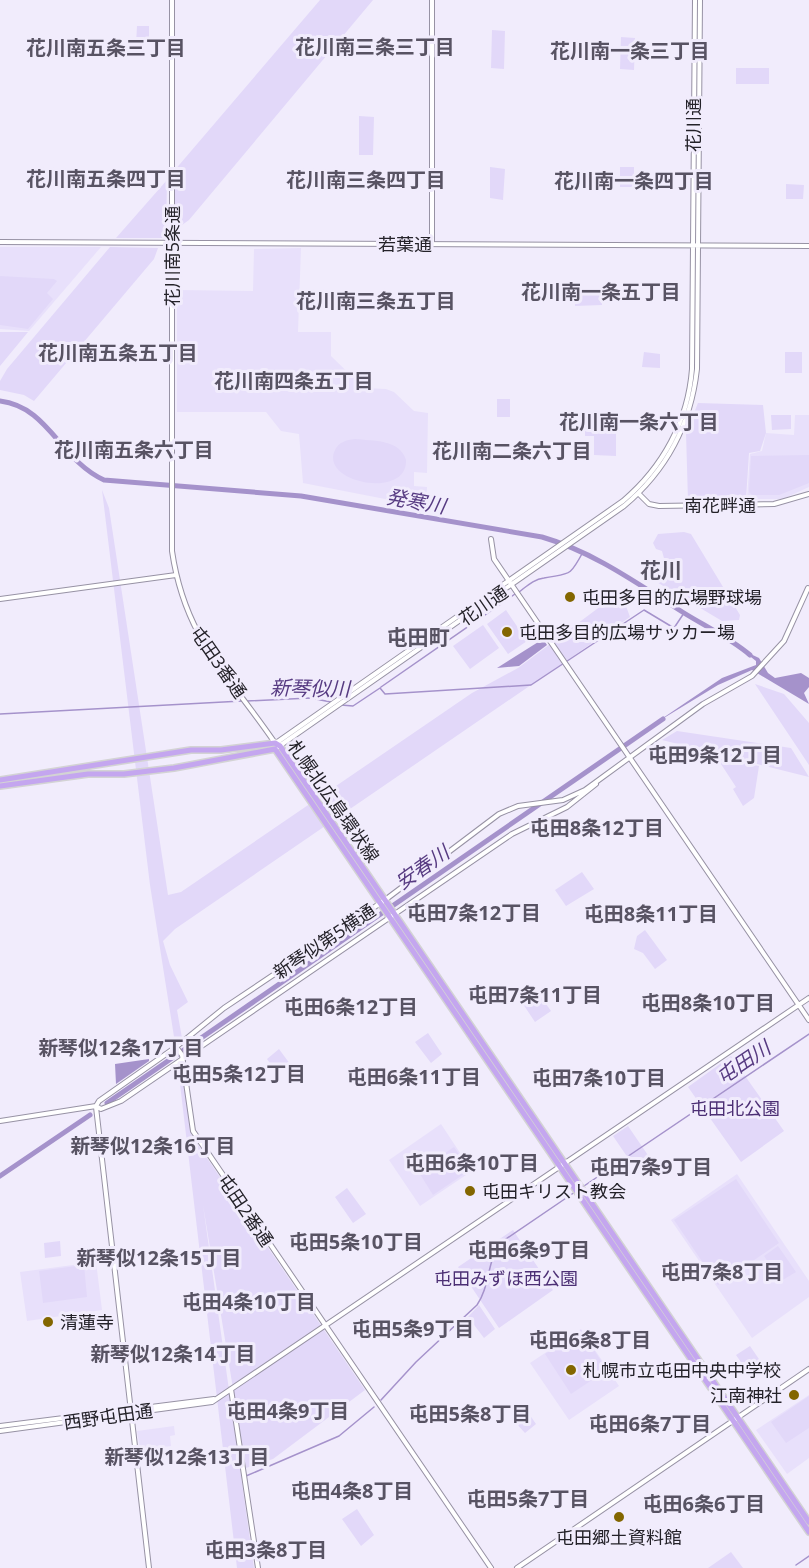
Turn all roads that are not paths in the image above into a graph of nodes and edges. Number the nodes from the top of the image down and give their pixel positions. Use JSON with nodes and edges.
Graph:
{"nodes":[{"id":1,"x":172,"y":0,"type":"edge"},
{"id":2,"x":432,"y":0,"type":"edge"},
{"id":3,"x":694,"y":0,"type":"edge"},
{"id":4,"x":699,"y":0,"type":"edge"},
{"id":5,"x":0,"y":242,"type":"edge"},
{"id":6,"x":172,"y":243,"type":"junction"},
{"id":7,"x":432,"y":244,"type":"junction"},
{"id":8,"x":692,"y":245,"type":"junction"},
{"id":9,"x":698,"y":245,"type":"junction"},
{"id":10,"x":809,"y":246,"type":"edge"},
{"id":11,"x":637,"y":492,"type":"junction"},
{"id":12,"x":809,"y":494,"type":"edge"},
{"id":13,"x":172,"y":504,"type":"joint"},
{"id":14,"x":491,"y":539,"type":"dead end"},
{"id":15,"x":176,"y":575,"type":"junction"},
{"id":16,"x":510,"y":583,"type":"junction"},
{"id":17,"x":809,"y":588,"type":"edge"},
{"id":18,"x":0,"y":599,"type":"edge"},
{"id":19,"x":277,"y":746,"type":"junction"},
{"id":20,"x":630,"y":757,"type":"junction"},
{"id":21,"x":0,"y":780,"type":"edge"},
{"id":22,"x":596,"y":784,"type":"junction"},
{"id":23,"x":0,"y":786,"type":"edge"},
{"id":24,"x":383,"y":903,"type":"junction"},
{"id":25,"x":391,"y":914,"type":"junction"},
{"id":26,"x":809,"y":998,"type":"edge"},
{"id":27,"x":799,"y":1005,"type":"junction"},
{"id":28,"x":809,"y":1020,"type":"edge"},
{"id":29,"x":177,"y":1048,"type":"junction"},
{"id":30,"x":182,"y":1057,"type":"junction"},
{"id":31,"x":96,"y":1106,"type":"junction"},
{"id":32,"x":0,"y":1121,"type":"edge"},
{"id":33,"x":562,"y":1166,"type":"junction"},
{"id":34,"x":326,"y":1326,"type":"junction"},
{"id":35,"x":809,"y":1369,"type":"edge"},
{"id":36,"x":231,"y":1389,"type":"junction"},
{"id":37,"x":131,"y":1411,"type":"junction"},
{"id":38,"x":735,"y":1419,"type":"junction"},
{"id":39,"x":0,"y":1429,"type":"edge"},
{"id":40,"x":809,"y":1522,"type":"edge"},
{"id":41,"x":809,"y":1532,"type":"edge"},
{"id":42,"x":149,"y":1568,"type":"edge"},
{"id":43,"x":258,"y":1568,"type":"edge"},
{"id":44,"x":490,"y":1568,"type":"edge"},
{"id":45,"x":517,"y":1568,"type":"edge"}],
"edges":[{"from":1,"to":6,"type":"street","name":"花川南5条通"},
{"from":2,"to":7,"type":"street"},
{"from":3,"to":8,"type":"street","name":"花川通"},
{"from":4,"to":9,"type":"street","name":"花川通"},
{"from":5,"to":6,"type":"street","name":"若葉通"},
{"from":6,"to":7,"type":"street","name":"若葉通"},
{"from":6,"to":13,"type":"street","name":"花川南5条通"},
{"from":7,"to":8,"type":"street","name":"若葉通"},
{"from":8,"to":9,"type":"street","name":"若葉通"},
{"from":8,"to":11,"type":"street","name":"花川通"},
{"from":9,"to":10,"type":"street","name":"若葉通"},
{"from":9,"to":11,"type":"street","name":"花川通"},
{"from":11,"to":12,"type":"street","name":"南花畔通"},
{"from":11,"to":16,"type":"street","name":"花川通"},
{"from":11,"to":16,"type":"street","name":"花川通"},
{"from":13,"to":15,"type":"street","name":"屯田3番通"},
{"from":14,"to":16,"type":"street"},
{"from":15,"to":18,"type":"street"},
{"from":15,"to":19,"type":"street","name":"屯田3番通"},
{"from":16,"to":19,"type":"street","name":"花川通"},
{"from":16,"to":19,"type":"street","name":"花川通"},
{"from":16,"to":20,"type":"street"},
{"from":17,"to":20,"type":"street","name":"新琴似第5横通"},
{"from":19,"to":21,"type":"main road","name":"札幌北広島環状線"},
{"from":19,"to":23,"type":"main road","name":"札幌北広島環状線"},
{"from":19,"to":24,"type":"main road","name":"札幌北広島環状線"},
{"from":20,"to":22,"type":"street","name":"新琴似第5横通"},
{"from":20,"to":27,"type":"street"},
{"from":22,"to":24,"type":"street","name":"新琴似第5横通"},
{"from":22,"to":25,"type":"street","name":"新琴似第5横通"},
{"from":24,"to":25,"type":"main road","name":"札幌北広島環状線"},
{"from":24,"to":29,"type":"street","name":"新琴似第5横通"},
{"from":25,"to":30,"type":"street","name":"新琴似第5横通"},
{"from":25,"to":33,"type":"main road","name":"札幌北広島環状線"},
{"from":25,"to":33,"type":"main road","name":"札幌北広島環状線"},
{"from":26,"to":27,"type":"street","name":"西野屯田通"},
{"from":27,"to":28,"type":"street"},
{"from":27,"to":33,"type":"street","name":"西野屯田通"},
{"from":29,"to":30,"type":"street","name":"屯田2番通"},
{"from":29,"to":31,"type":"street","name":"新琴似第5横通"},
{"from":30,"to":31,"type":"street","name":"新琴似第5横通"},
{"from":30,"to":34,"type":"street","name":"屯田2番通"},
{"from":31,"to":32,"type":"street","name":"新琴似第5横通"},
{"from":31,"to":37,"type":"street"},
{"from":33,"to":34,"type":"street","name":"西野屯田通"},
{"from":33,"to":38,"type":"main road","name":"札幌北広島環状線"},
{"from":34,"to":36,"type":"street","name":"西野屯田通"},
{"from":34,"to":44,"type":"street","name":"屯田2番通"},
{"from":35,"to":38,"type":"street"},
{"from":36,"to":37,"type":"street","name":"西野屯田通"},
{"from":36,"to":43,"type":"street"},
{"from":37,"to":39,"type":"street","name":"西野屯田通"},
{"from":37,"to":42,"type":"street"},
{"from":38,"to":40,"type":"main road","name":"札幌北広島環状線"},
{"from":38,"to":41,"type":"main road","name":"札幌北広島環状線"},
{"from":38,"to":45,"type":"street"}]}
